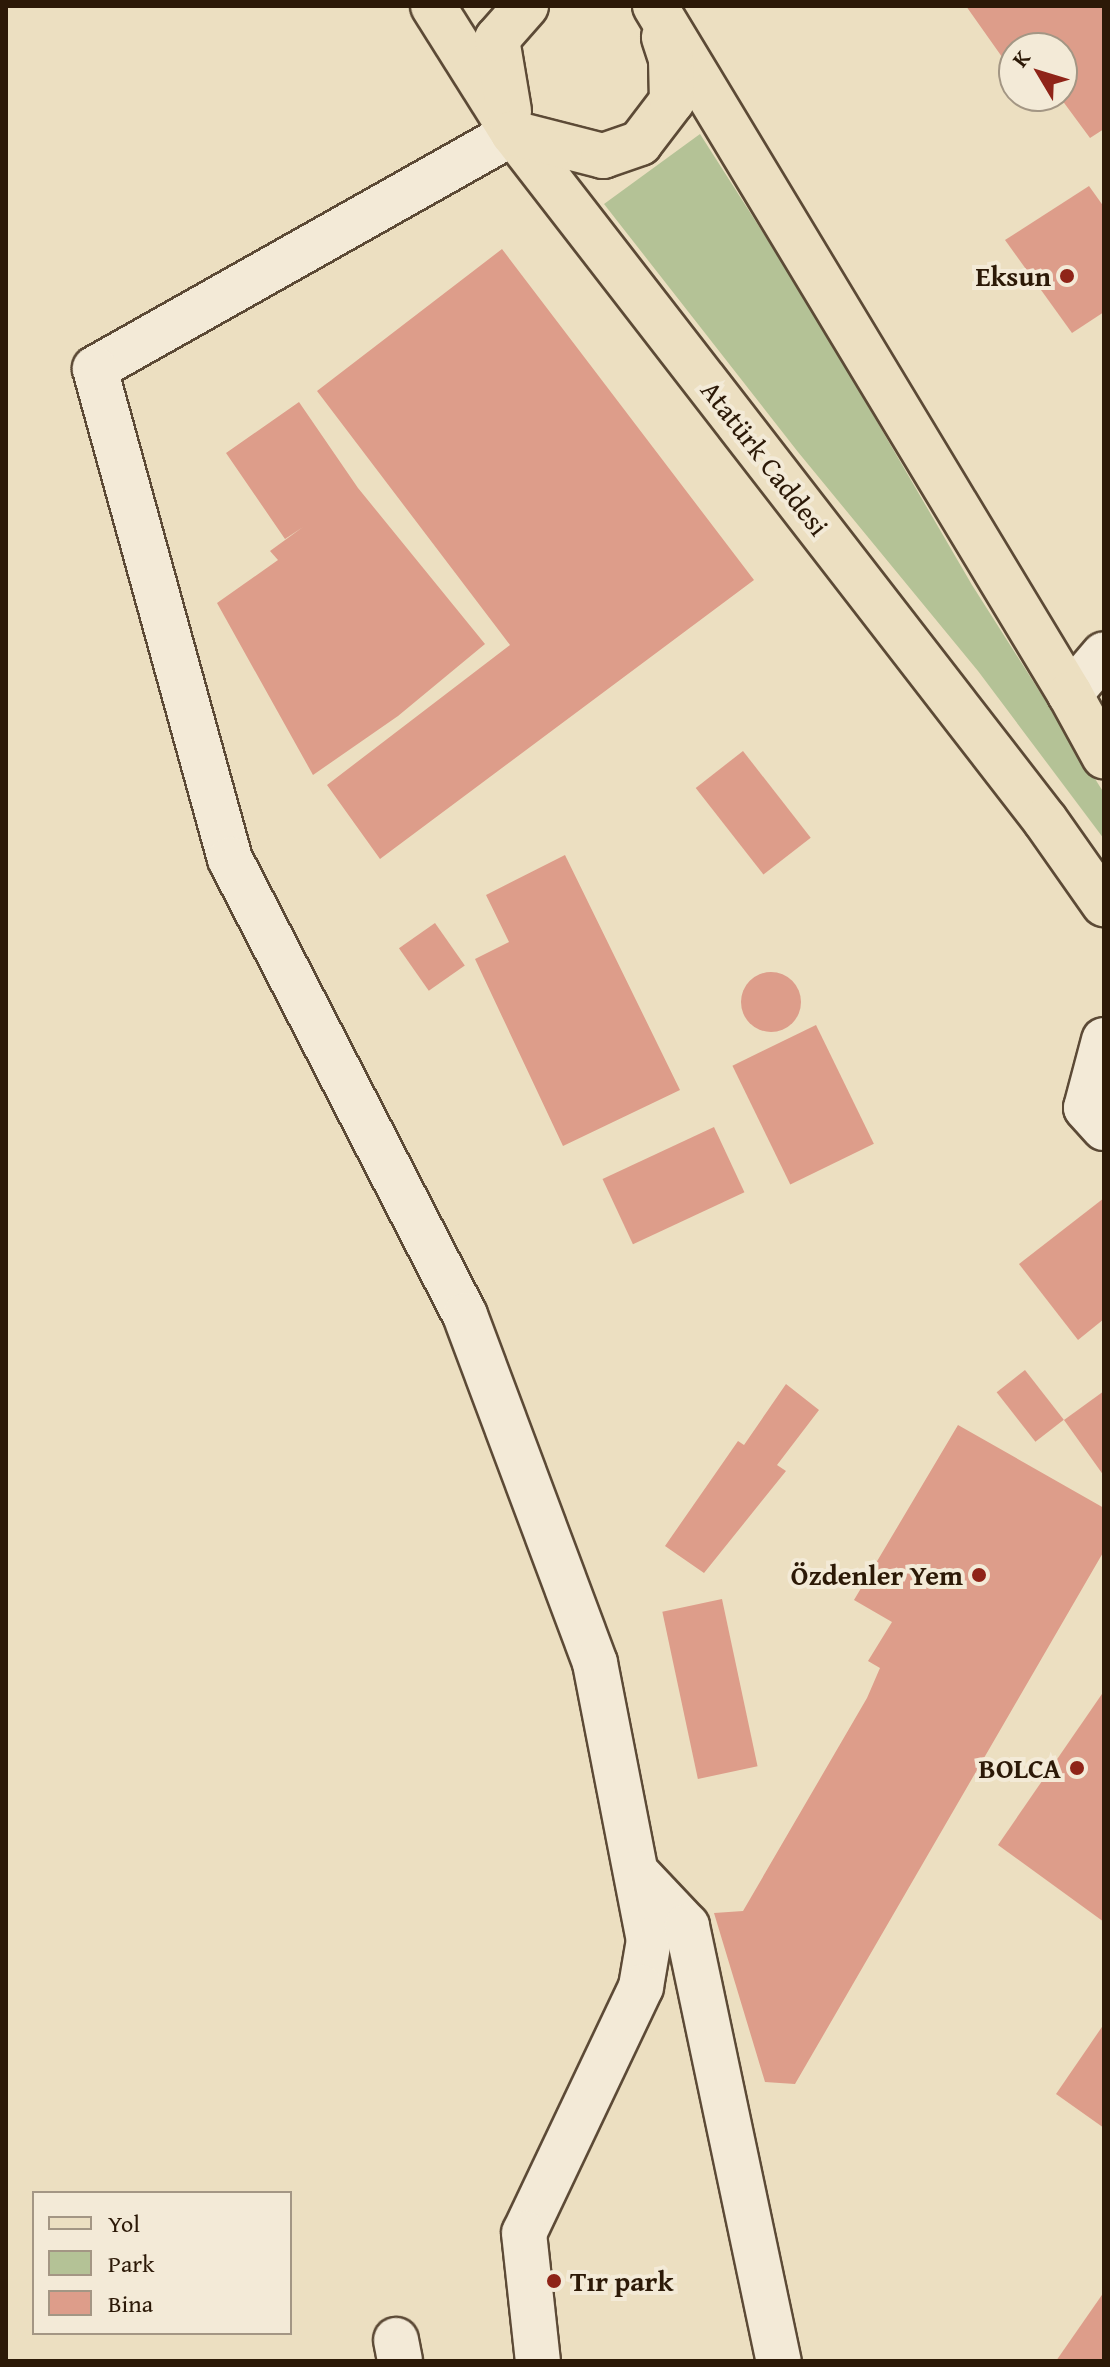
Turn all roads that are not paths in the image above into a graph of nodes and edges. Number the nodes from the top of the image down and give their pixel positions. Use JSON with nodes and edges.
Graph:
{"nodes":[{"id":1,"x":433,"y":6,"type":"edge"},
{"id":2,"x":526,"y":6,"type":"edge"},
{"id":3,"x":655,"y":6,"type":"edge"},
{"id":4,"x":513,"y":133,"type":"junction"},
{"id":5,"x":1104,"y":654,"type":"edge"},
{"id":6,"x":1070,"y":694,"type":"junction"},
{"id":7,"x":1104,"y":756,"type":"edge"},
{"id":8,"x":1104,"y":904,"type":"edge"},
{"id":9,"x":1104,"y":1040,"type":"edge"},
{"id":10,"x":1104,"y":1128,"type":"edge"},
{"id":11,"x":637,"y":1873,"type":"junction"},
{"id":12,"x":538,"y":2361,"type":"edge"},
{"id":13,"x":779,"y":2361,"type":"edge"}],
"edges":[{"from":1,"to":4,"type":"main road","name":"Atatürk Caddesi"},
{"from":2,"to":4,"type":"main road"},
{"from":3,"to":4,"type":"main road"},
{"from":3,"to":6,"type":"main road"},
{"from":4,"to":8,"type":"main road","name":"Atatürk Caddesi"},
{"from":4,"to":11,"type":"street"},
{"from":5,"to":6,"type":"street"},
{"from":6,"to":7,"type":"main road"},
{"from":9,"to":10,"type":"street"},
{"from":11,"to":12,"type":"street"},
{"from":11,"to":13,"type":"street"}]}
